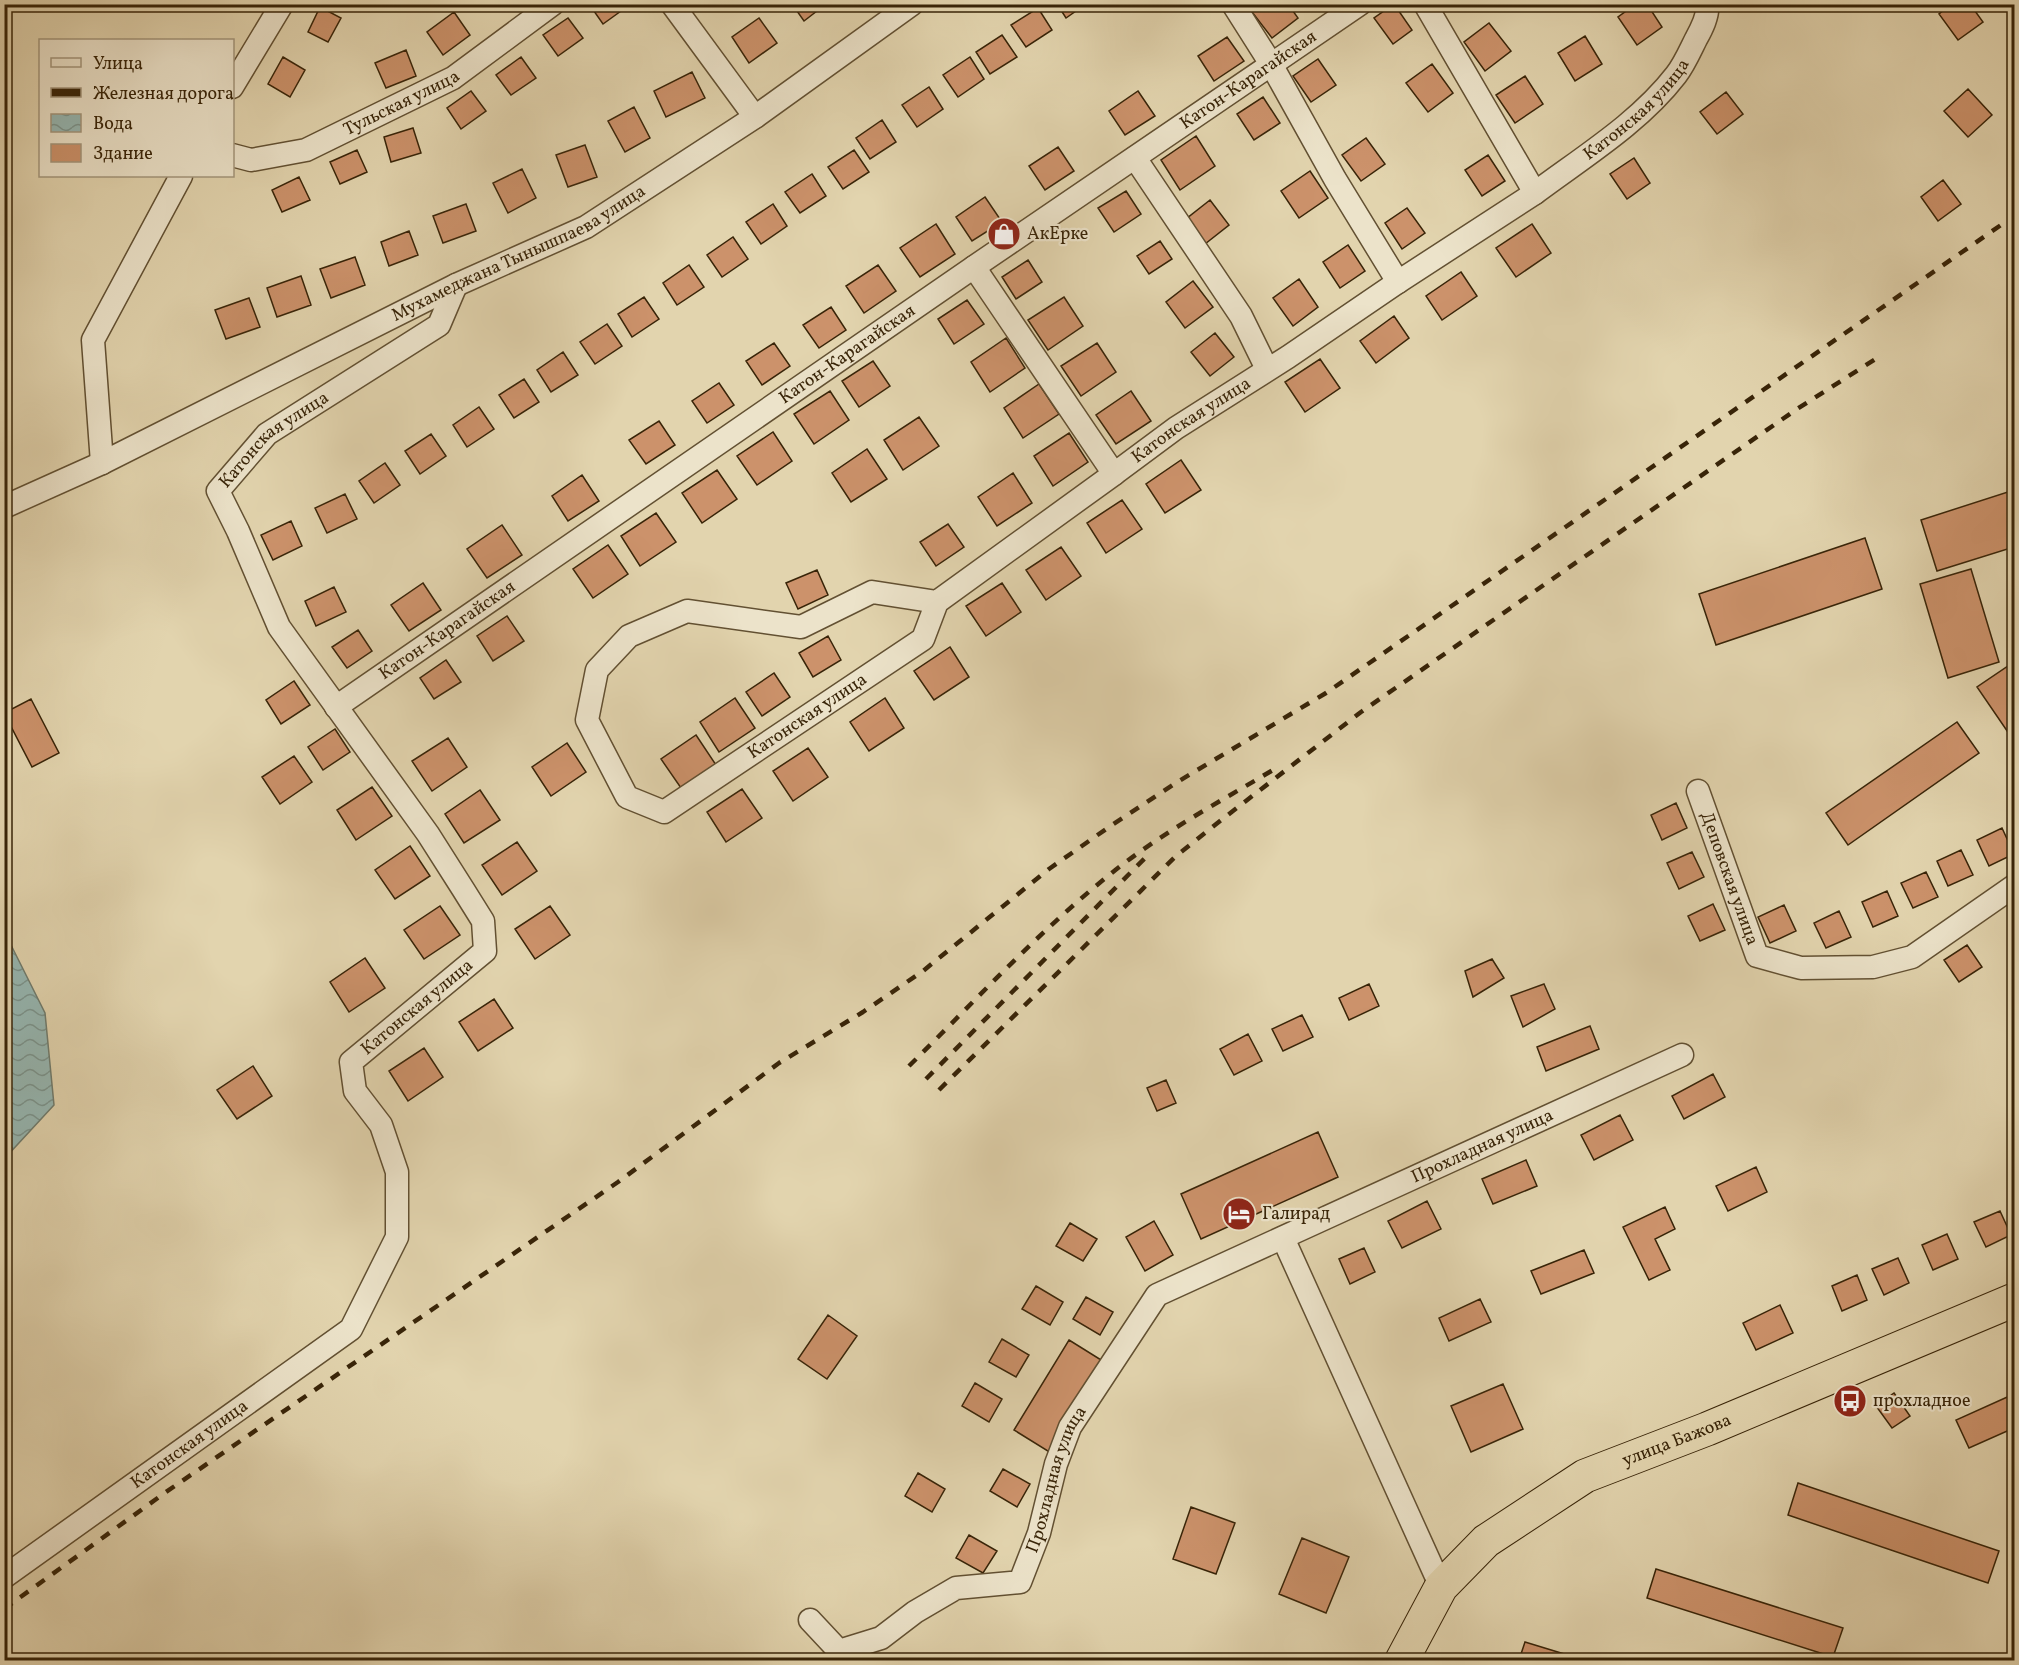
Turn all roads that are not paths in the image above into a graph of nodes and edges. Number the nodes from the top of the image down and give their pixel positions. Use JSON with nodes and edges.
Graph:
{"nodes":[{"id":1,"x":282,"y":4,"type":"edge"},
{"id":2,"x":554,"y":4,"type":"edge"},
{"id":3,"x":672,"y":4,"type":"edge"},
{"id":4,"x":912,"y":4,"type":"edge"},
{"id":5,"x":1233,"y":4,"type":"edge"},
{"id":6,"x":1360,"y":4,"type":"edge"},
{"id":7,"x":1425,"y":4,"type":"edge"},
{"id":8,"x":1707,"y":4,"type":"edge"},
{"id":9,"x":1271,"y":64,"type":"junction"},
{"id":10,"x":234,"y":84,"type":"edge"},
{"id":11,"x":755,"y":117,"type":"junction"},
{"id":12,"x":234,"y":156,"type":"edge"},
{"id":13,"x":1135,"y":158,"type":"junction"},
{"id":14,"x":180,"y":177,"type":"edge"},
{"id":15,"x":1535,"y":193,"type":"junction"},
{"id":16,"x":974,"y":267,"type":"junction"},
{"id":17,"x":1398,"y":282,"type":"junction"},
{"id":18,"x":456,"y":285,"type":"junction"},
{"id":19,"x":1267,"y":369,"type":"junction"},
{"id":20,"x":102,"y":463,"type":"junction"},
{"id":21,"x":1114,"y":474,"type":"junction"},
{"id":22,"x":4,"y":507,"type":"edge"},
{"id":23,"x":937,"y":602,"type":"junction"},
{"id":24,"x":336,"y":707,"type":"junction"},
{"id":25,"x":1698,"y":791,"type":"dead end"},
{"id":26,"x":2014,"y":886,"type":"edge"},
{"id":27,"x":1682,"y":1055,"type":"dead end"},
{"id":28,"x":1283,"y":1238,"type":"junction"},
{"id":29,"x":2014,"y":1300,"type":"edge"},
{"id":30,"x":4,"y":1576,"type":"edge"},
{"id":31,"x":1441,"y":1587,"type":"junction"},
{"id":32,"x":810,"y":1620,"type":"dead end"},
{"id":33,"x":1402,"y":1660,"type":"edge"}],
"edges":[{"from":1,"to":10,"type":"street"},
{"from":2,"to":12,"type":"street","name":"Тульская улица"},
{"from":3,"to":11,"type":"street"},
{"from":4,"to":11,"type":"street","name":"Мухамеджана Тынышпаева улица"},
{"from":5,"to":9,"type":"street"},
{"from":6,"to":9,"type":"street","name":"Катон-Карагайская"},
{"from":7,"to":15,"type":"street"},
{"from":8,"to":15,"type":"street","name":"Катонская улица"},
{"from":9,"to":13,"type":"street","name":"Катон-Карагайская"},
{"from":9,"to":17,"type":"street"},
{"from":11,"to":18,"type":"street","name":"Мухамеджана Тынышпаева улица"},
{"from":13,"to":16,"type":"street","name":"Катон-Карагайская"},
{"from":13,"to":19,"type":"street","name":"Катонская улица"},
{"from":14,"to":20,"type":"street"},
{"from":15,"to":17,"type":"street","name":"Катонская улица"},
{"from":16,"to":21,"type":"street","name":"Катонская улица"},
{"from":16,"to":24,"type":"street","name":"Катон-Карагайская"},
{"from":17,"to":19,"type":"street","name":"Катонская улица"},
{"from":18,"to":20,"type":"street","name":"Мухамеджана Тынышпаева улица"},
{"from":18,"to":24,"type":"street","name":"Катонская улица"},
{"from":19,"to":21,"type":"street","name":"Катонская улица"},
{"from":20,"to":22,"type":"street","name":"Мухамеджана Тынышпаева улица"},
{"from":21,"to":23,"type":"street","name":"Катонская улица"},
{"from":23,"to":23,"type":"street","name":"Катонская улица"},
{"from":24,"to":30,"type":"street","name":"Катонская улица"},
{"from":25,"to":26,"type":"street","name":"Деповская улица"},
{"from":27,"to":28,"type":"street","name":"Прохладная улица"},
{"from":28,"to":31,"type":"street"},
{"from":28,"to":32,"type":"street","name":"Прохладная улица"},
{"from":29,"to":31,"type":"highway","name":"улица Бажова"},
{"from":31,"to":33,"type":"highway","name":"улица Бажова"}]}
